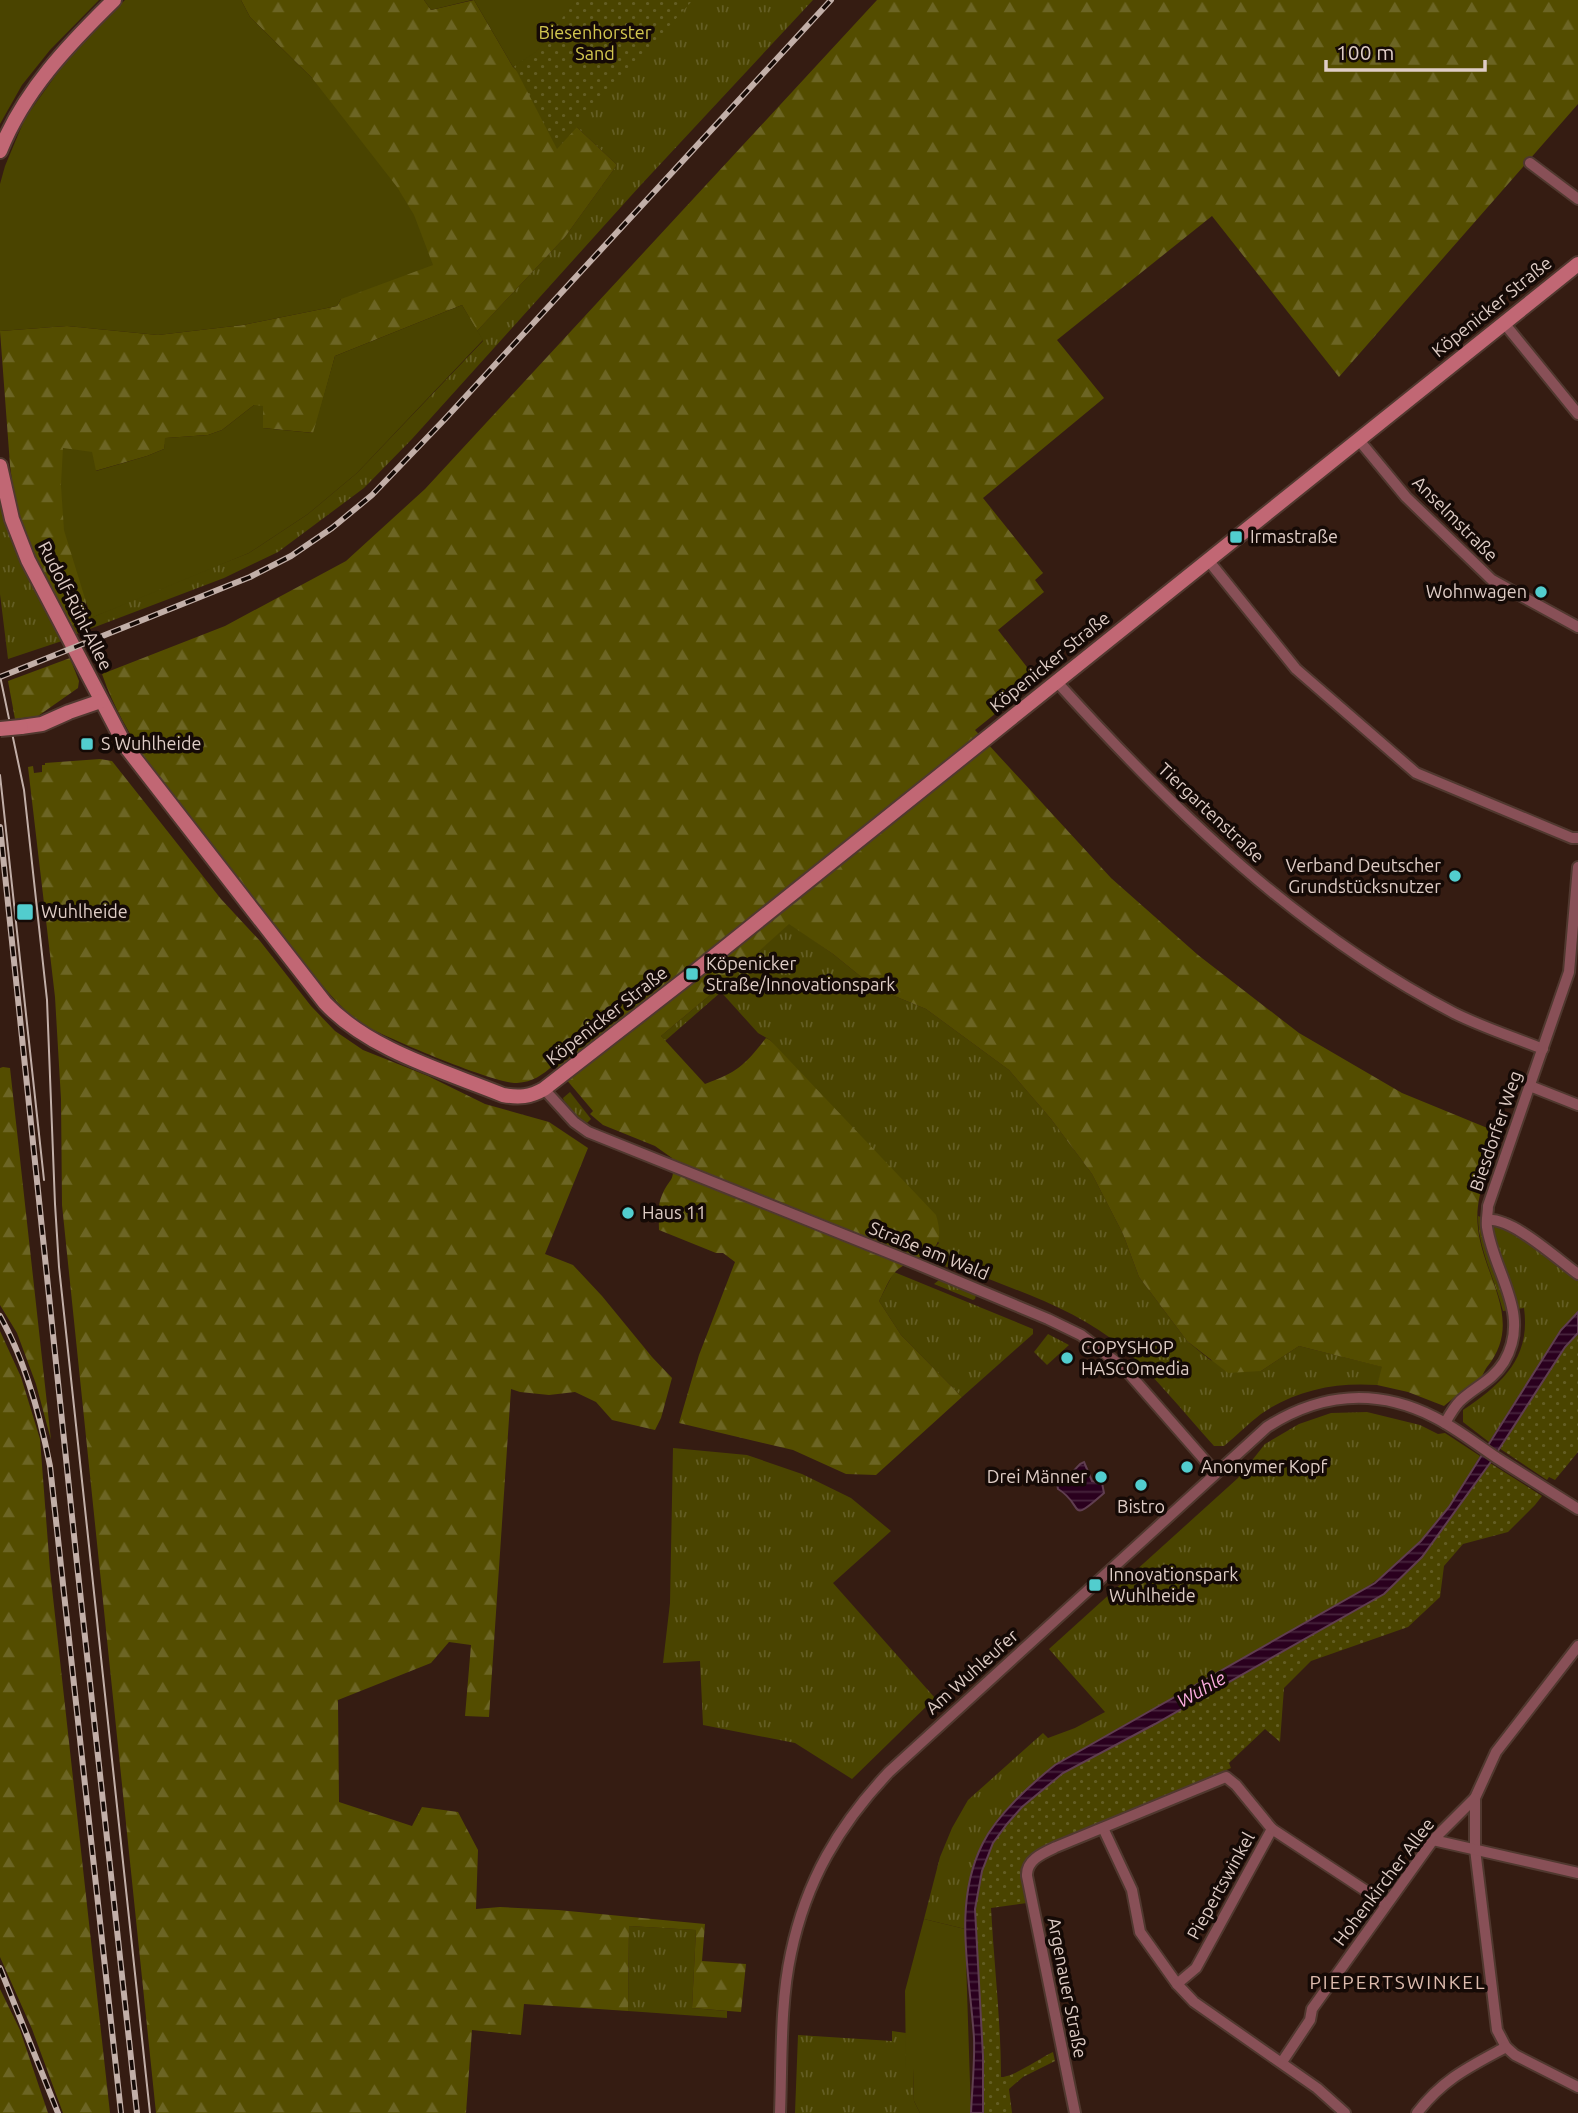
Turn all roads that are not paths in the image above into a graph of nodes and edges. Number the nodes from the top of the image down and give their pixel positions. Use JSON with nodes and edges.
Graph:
{"nodes":[{"id":1,"x":114,"y":0,"type":"edge"},
{"id":2,"x":0,"y":151,"type":"edge"},
{"id":3,"x":1530,"y":163,"type":"dead end"},
{"id":4,"x":1578,"y":199,"type":"edge"},
{"id":5,"x":1578,"y":264,"type":"edge"},
{"id":6,"x":1504,"y":323,"type":"junction"},
{"id":7,"x":1578,"y":414,"type":"edge"},
{"id":8,"x":1358,"y":439,"type":"junction"},
{"id":9,"x":0,"y":466,"type":"edge"},
{"id":10,"x":1208,"y":560,"type":"junction"},
{"id":11,"x":1578,"y":627,"type":"edge"},
{"id":12,"x":1057,"y":682,"type":"junction"},
{"id":13,"x":101,"y":701,"type":"junction"},
{"id":14,"x":0,"y":729,"type":"edge"},
{"id":15,"x":1578,"y":838,"type":"edge"},
{"id":16,"x":1578,"y":867,"type":"edge"},
{"id":17,"x":1573,"y":973,"type":"edge"},
{"id":18,"x":1543,"y":1049,"type":"junction"},
{"id":19,"x":1530,"y":1086,"type":"junction"},
{"id":20,"x":544,"y":1089,"type":"junction"},
{"id":21,"x":1578,"y":1105,"type":"edge"},
{"id":22,"x":583,"y":1130,"type":"joint"},
{"id":23,"x":1487,"y":1220,"type":"junction"},
{"id":24,"x":1578,"y":1274,"type":"edge"},
{"id":25,"x":1445,"y":1423,"type":"junction"},
{"id":26,"x":1216,"y":1472,"type":"junction"},
{"id":27,"x":1578,"y":1509,"type":"edge"},
{"id":28,"x":1578,"y":1646,"type":"edge"},
{"id":29,"x":1475,"y":1798,"type":"junction"},
{"id":30,"x":1103,"y":1828,"type":"junction"},
{"id":31,"x":1272,"y":1829,"type":"junction"},
{"id":32,"x":1433,"y":1840,"type":"junction"},
{"id":33,"x":1475,"y":1849,"type":"junction"},
{"id":34,"x":1027,"y":1869,"type":"joint"},
{"id":35,"x":1578,"y":1873,"type":"edge"},
{"id":36,"x":1386,"y":1904,"type":"junction"},
{"id":37,"x":1177,"y":1984,"type":"junction"},
{"id":38,"x":1506,"y":2047,"type":"junction"},
{"id":39,"x":1282,"y":2062,"type":"junction"},
{"id":40,"x":1578,"y":2087,"type":"edge"},
{"id":41,"x":780,"y":2113,"type":"edge"},
{"id":42,"x":1075,"y":2113,"type":"edge"},
{"id":43,"x":1345,"y":2113,"type":"edge"},
{"id":44,"x":1417,"y":2113,"type":"edge"}],
"edges":[{"from":1,"to":2,"type":"main road"},
{"from":3,"to":4,"type":"street"},
{"from":5,"to":6,"type":"main road","name":"Köpenicker Straße"},
{"from":6,"to":7,"type":"street"},
{"from":6,"to":8,"type":"main road","name":"Köpenicker Straße"},
{"from":8,"to":10,"type":"main road","name":"Köpenicker Straße"},
{"from":8,"to":11,"type":"street","name":"Anselmstraße"},
{"from":9,"to":13,"type":"main road","name":"Rudolf-Rühl-Allee"},
{"from":10,"to":12,"type":"main road","name":"Köpenicker Straße"},
{"from":10,"to":15,"type":"street"},
{"from":12,"to":18,"type":"street","name":"Tiergartenstraße"},
{"from":12,"to":20,"type":"main road","name":"Köpenicker Straße"},
{"from":13,"to":14,"type":"main road","bridge":true},
{"from":13,"to":20,"type":"main road","name":"Köpenicker Straße"},
{"from":16,"to":17,"type":"street","name":"Biesdorfer Weg"},
{"from":17,"to":18,"type":"street","name":"Biesdorfer Weg"},
{"from":18,"to":19,"type":"street","name":"Biesdorfer Weg"},
{"from":19,"to":21,"type":"street"},
{"from":19,"to":23,"type":"street","name":"Biesdorfer Weg"},
{"from":20,"to":22,"type":"street","name":"Köpenicker Straße"},
{"from":22,"to":26,"type":"street","name":"Straße am Wald"},
{"from":23,"to":24,"type":"street"},
{"from":23,"to":25,"type":"street","name":"Biesdorfer Weg"},
{"from":25,"to":26,"type":"street","name":"Am Wuhleufer"},
{"from":25,"to":27,"type":"street","name":"Am Wuhleufer"},
{"from":26,"to":41,"type":"street","name":"Am Wuhleufer"},
{"from":28,"to":29,"type":"street"},
{"from":29,"to":32,"type":"street","name":"Hohenkircher Allee"},
{"from":29,"to":33,"type":"street"},
{"from":30,"to":31,"type":"street","name":"Piepertswinkel"},
{"from":30,"to":34,"type":"street","name":"Piepertswinkel"},
{"from":30,"to":37,"type":"street"},
{"from":31,"to":36,"type":"street"},
{"from":31,"to":37,"type":"street","name":"Piepertswinkel"},
{"from":32,"to":33,"type":"street"},
{"from":32,"to":36,"type":"street","name":"Hohenkircher Allee"},
{"from":33,"to":35,"type":"street"},
{"from":33,"to":38,"type":"street"},
{"from":34,"to":42,"type":"street","name":"Argenauer Straße"},
{"from":36,"to":39,"type":"street","name":"Hohenkircher Allee"},
{"from":37,"to":39,"type":"street"},
{"from":38,"to":40,"type":"street"},
{"from":38,"to":44,"type":"street"},
{"from":39,"to":43,"type":"street"}]}
